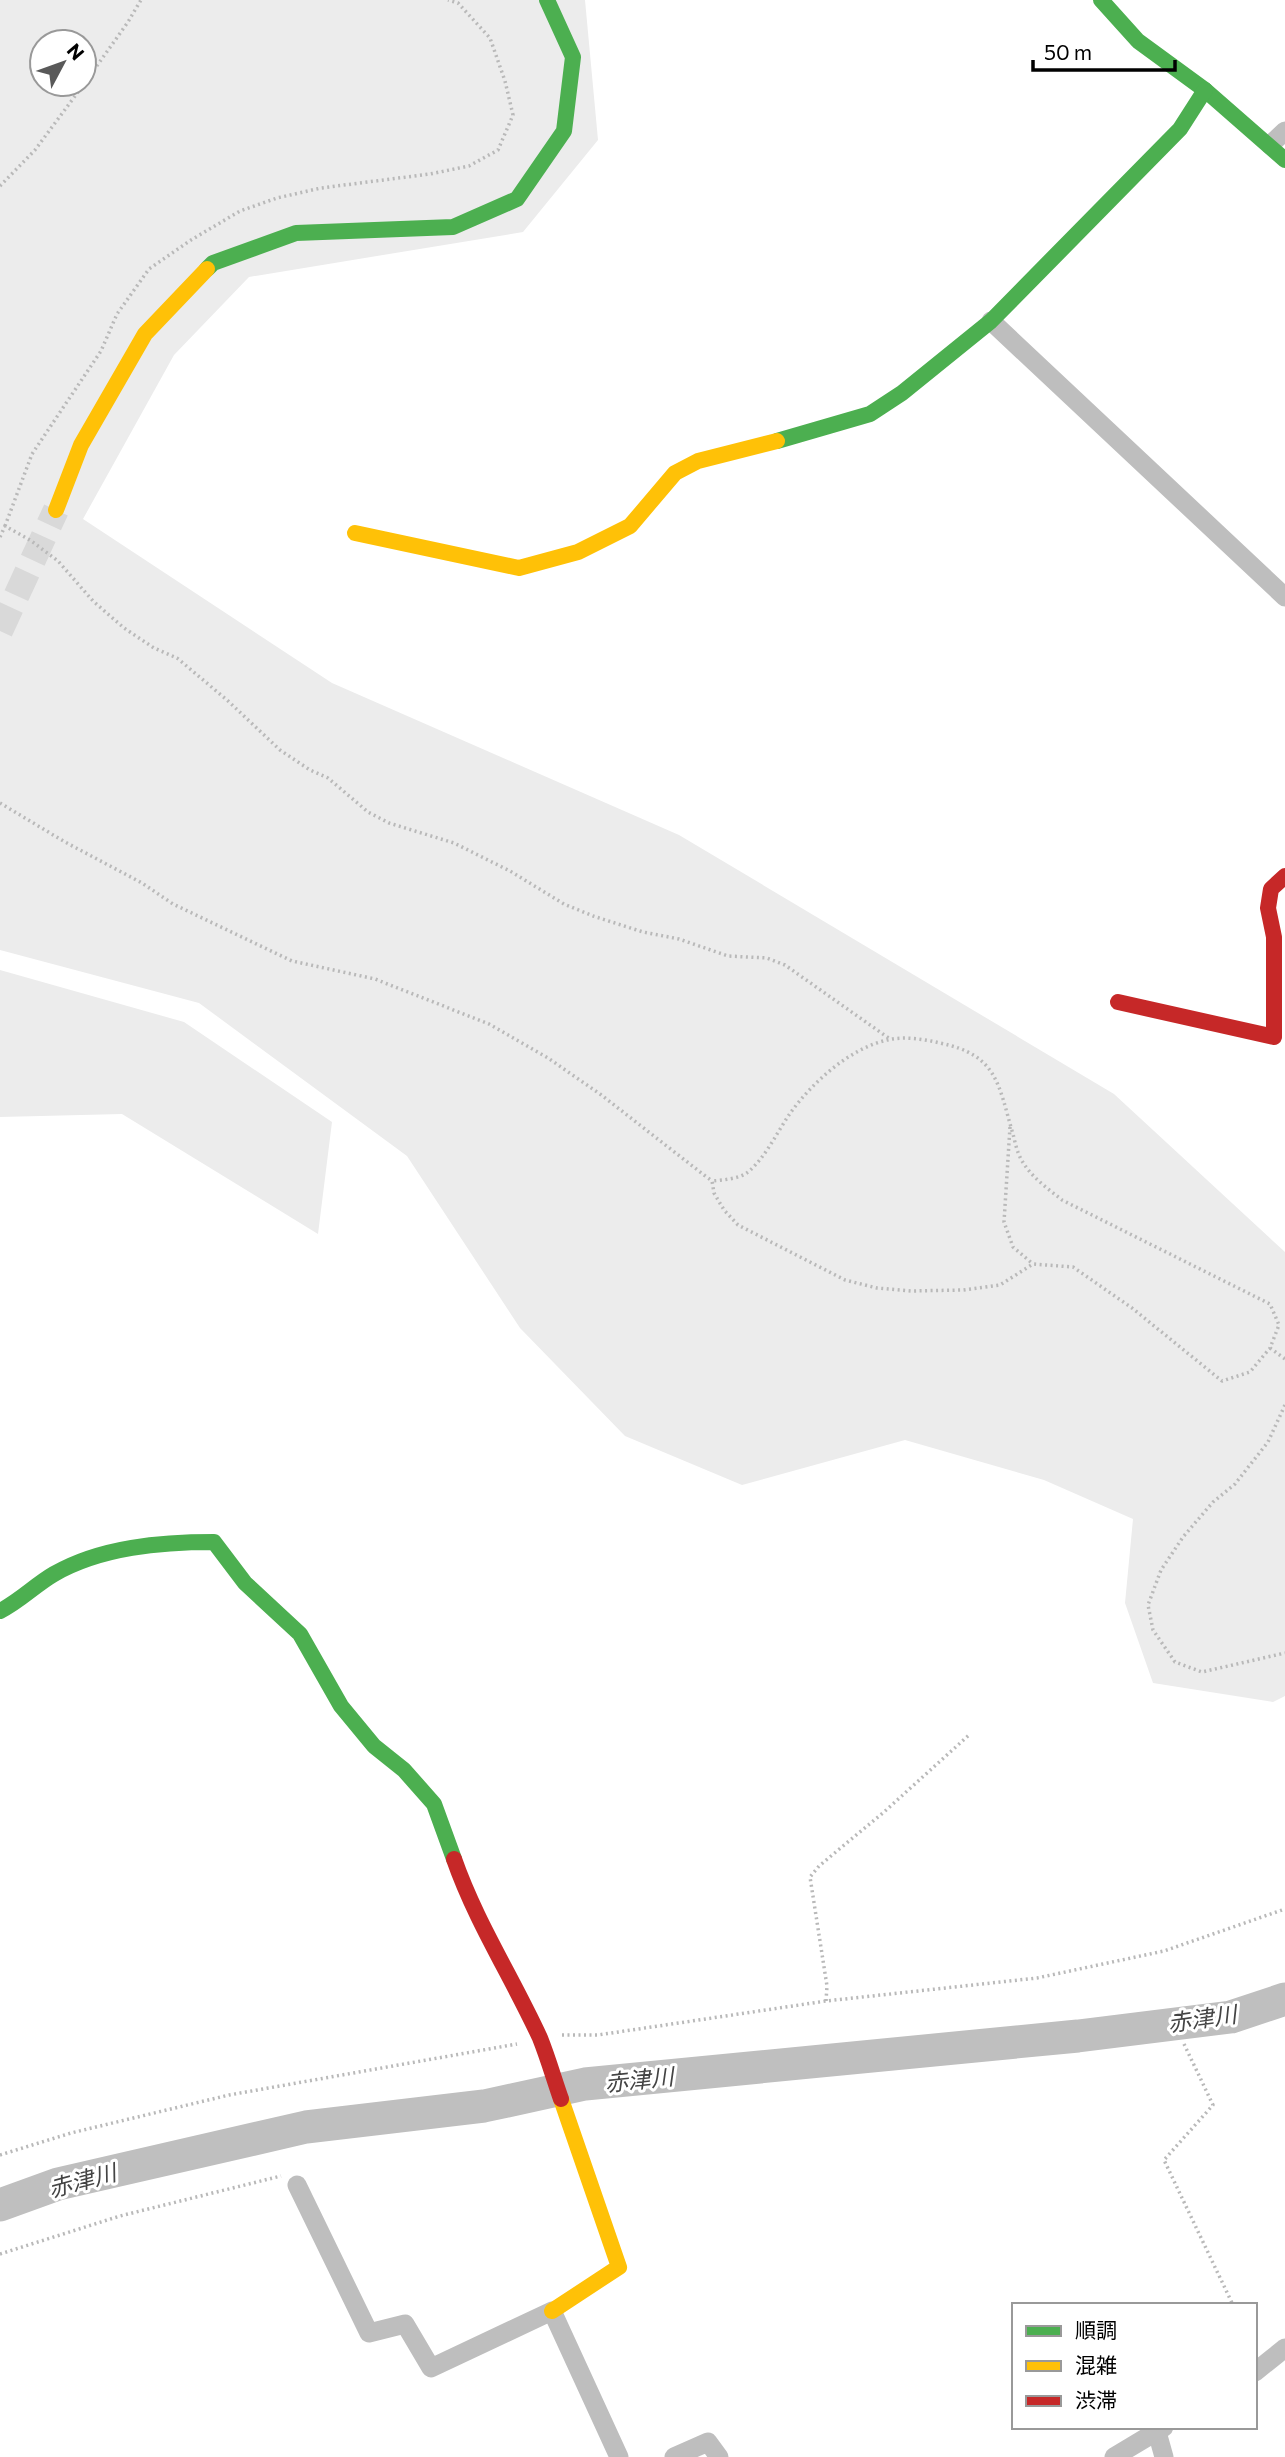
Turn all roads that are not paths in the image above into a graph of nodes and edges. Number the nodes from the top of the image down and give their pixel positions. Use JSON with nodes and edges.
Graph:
{"nodes":[{"id":1,"x":547,"y":0,"type":"edge"},
{"id":2,"x":1101,"y":0,"type":"edge"},
{"id":3,"x":1205,"y":90,"type":"junction"},
{"id":4,"x":1285,"y":131,"type":"edge"},
{"id":5,"x":1270,"y":145,"type":"junction"},
{"id":6,"x":1285,"y":160,"type":"edge"},
{"id":7,"x":991,"y":321,"type":"junction"},
{"id":8,"x":56,"y":510,"type":"tunnel mouth"},
{"id":9,"x":355,"y":533,"type":"dead end"},
{"id":10,"x":1285,"y":597,"type":"edge"},
{"id":11,"x":1285,"y":876,"type":"edge"},
{"id":12,"x":1118,"y":1002,"type":"dead end"},
{"id":13,"x":0,"y":1611,"type":"edge"},
{"id":14,"x":297,"y":2185,"type":"road end"},
{"id":15,"x":552,"y":2311,"type":"junction"},
{"id":16,"x":1285,"y":2348,"type":"edge"},
{"id":17,"x":1257,"y":2369,"type":"edge"},
{"id":18,"x":1161,"y":2429,"type":"edge"},
{"id":19,"x":619,"y":2457,"type":"edge"},
{"id":20,"x":674,"y":2457,"type":"edge"},
{"id":21,"x":719,"y":2457,"type":"edge"},
{"id":22,"x":1114,"y":2457,"type":"edge"},
{"id":23,"x":1164,"y":2457,"type":"edge"}],
"edges":[{"from":1,"to":8,"type":"street"},
{"from":2,"to":3,"type":"street"},
{"from":3,"to":5,"type":"street"},
{"from":3,"to":7,"type":"street"},
{"from":4,"to":5,"type":"street"},
{"from":5,"to":6,"type":"street"},
{"from":7,"to":9,"type":"street"},
{"from":7,"to":10,"type":"street"},
{"from":11,"to":12,"type":"street"},
{"from":13,"to":15,"type":"street"},
{"from":14,"to":15,"type":"street"},
{"from":15,"to":19,"type":"street"},
{"from":16,"to":17,"type":"street"},
{"from":18,"to":22,"type":"street"},
{"from":18,"to":23,"type":"street"},
{"from":20,"to":21,"type":"street"}]}
